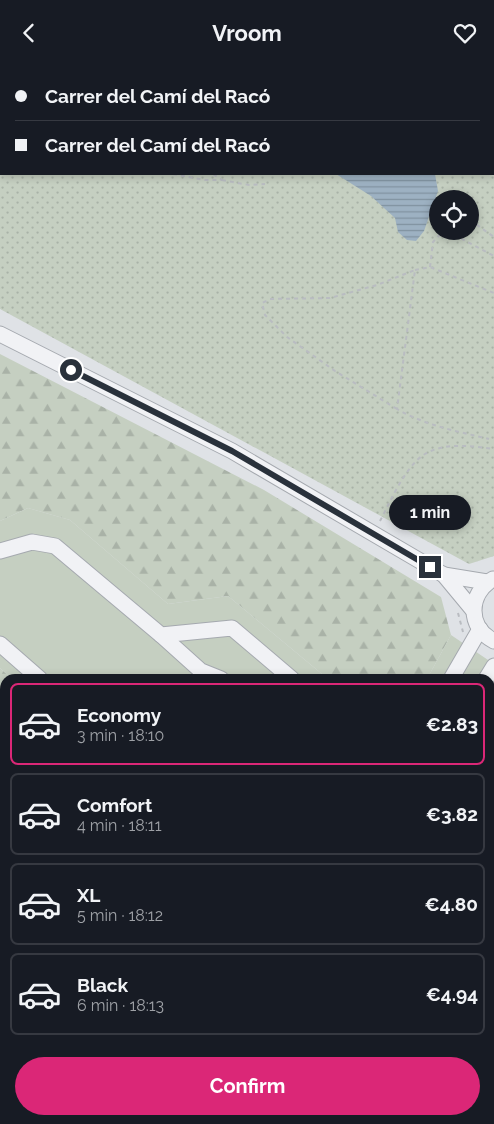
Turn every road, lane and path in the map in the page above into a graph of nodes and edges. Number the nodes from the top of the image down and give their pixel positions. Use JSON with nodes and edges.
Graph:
{"nodes":[{"id":1,"x":178,"y":175,"type":"edge"},
{"id":2,"x":214,"y":175,"type":"edge"},
{"id":3,"x":222,"y":180,"type":"junction"},
{"id":4,"x":266,"y":184,"type":"dead end"},
{"id":5,"x":479,"y":226,"type":"edge"},
{"id":6,"x":494,"y":237,"type":"edge"},
{"id":7,"x":435,"y":240,"type":"edge"},
{"id":8,"x":464,"y":240,"type":"edge"},
{"id":9,"x":494,"y":256,"type":"edge"},
{"id":10,"x":430,"y":267,"type":"junction"},
{"id":11,"x":415,"y":270,"type":"junction"},
{"id":12,"x":494,"y":293,"type":"edge"},
{"id":13,"x":0,"y":334,"type":"edge"},
{"id":14,"x":397,"y":409,"type":"junction"},
{"id":15,"x":489,"y":439,"type":"dead end"},
{"id":16,"x":494,"y":449,"type":"edge"},
{"id":17,"x":373,"y":534,"type":"junction"},
{"id":18,"x":0,"y":551,"type":"edge"},
{"id":19,"x":444,"y":575,"type":"junction"},
{"id":20,"x":490,"y":580,"type":"edge"},
{"id":21,"x":457,"y":610,"type":"dead end"},
{"id":22,"x":473,"y":610,"type":"junction"},
{"id":23,"x":480,"y":629,"type":"junction"},
{"id":24,"x":161,"y":635,"type":"junction"},
{"id":25,"x":464,"y":638,"type":"dead end"},
{"id":26,"x":494,"y":641,"type":"edge"},
{"id":27,"x":0,"y":644,"type":"edge"},
{"id":28,"x":34,"y":674,"type":"edge"},
{"id":29,"x":208,"y":674,"type":"edge"},
{"id":30,"x":286,"y":674,"type":"edge"},
{"id":31,"x":454,"y":674,"type":"edge"}],
"edges":[{"from":1,"to":3,"type":"path"},
{"from":2,"to":3,"type":"path"},
{"from":3,"to":4,"type":"path"},
{"from":5,"to":6,"type":"path"},
{"from":7,"to":10,"type":"path"},
{"from":8,"to":9,"type":"path"},
{"from":10,"to":11,"type":"path"},
{"from":10,"to":12,"type":"path"},
{"from":11,"to":14,"type":"path"},
{"from":11,"to":14,"type":"path"},
{"from":13,"to":17,"type":"street"},
{"from":14,"to":15,"type":"path"},
{"from":16,"to":17,"type":"path"},
{"from":17,"to":19,"type":"street"},
{"from":18,"to":24,"type":"street"},
{"from":19,"to":20,"type":"street"},
{"from":19,"to":22,"type":"street"},
{"from":20,"to":22,"type":"street"},
{"from":21,"to":25,"type":"path"},
{"from":22,"to":23,"type":"street"},
{"from":23,"to":26,"type":"street"},
{"from":23,"to":31,"type":"street"},
{"from":24,"to":29,"type":"street"},
{"from":24,"to":30,"type":"street"},
{"from":27,"to":28,"type":"street"}]}
